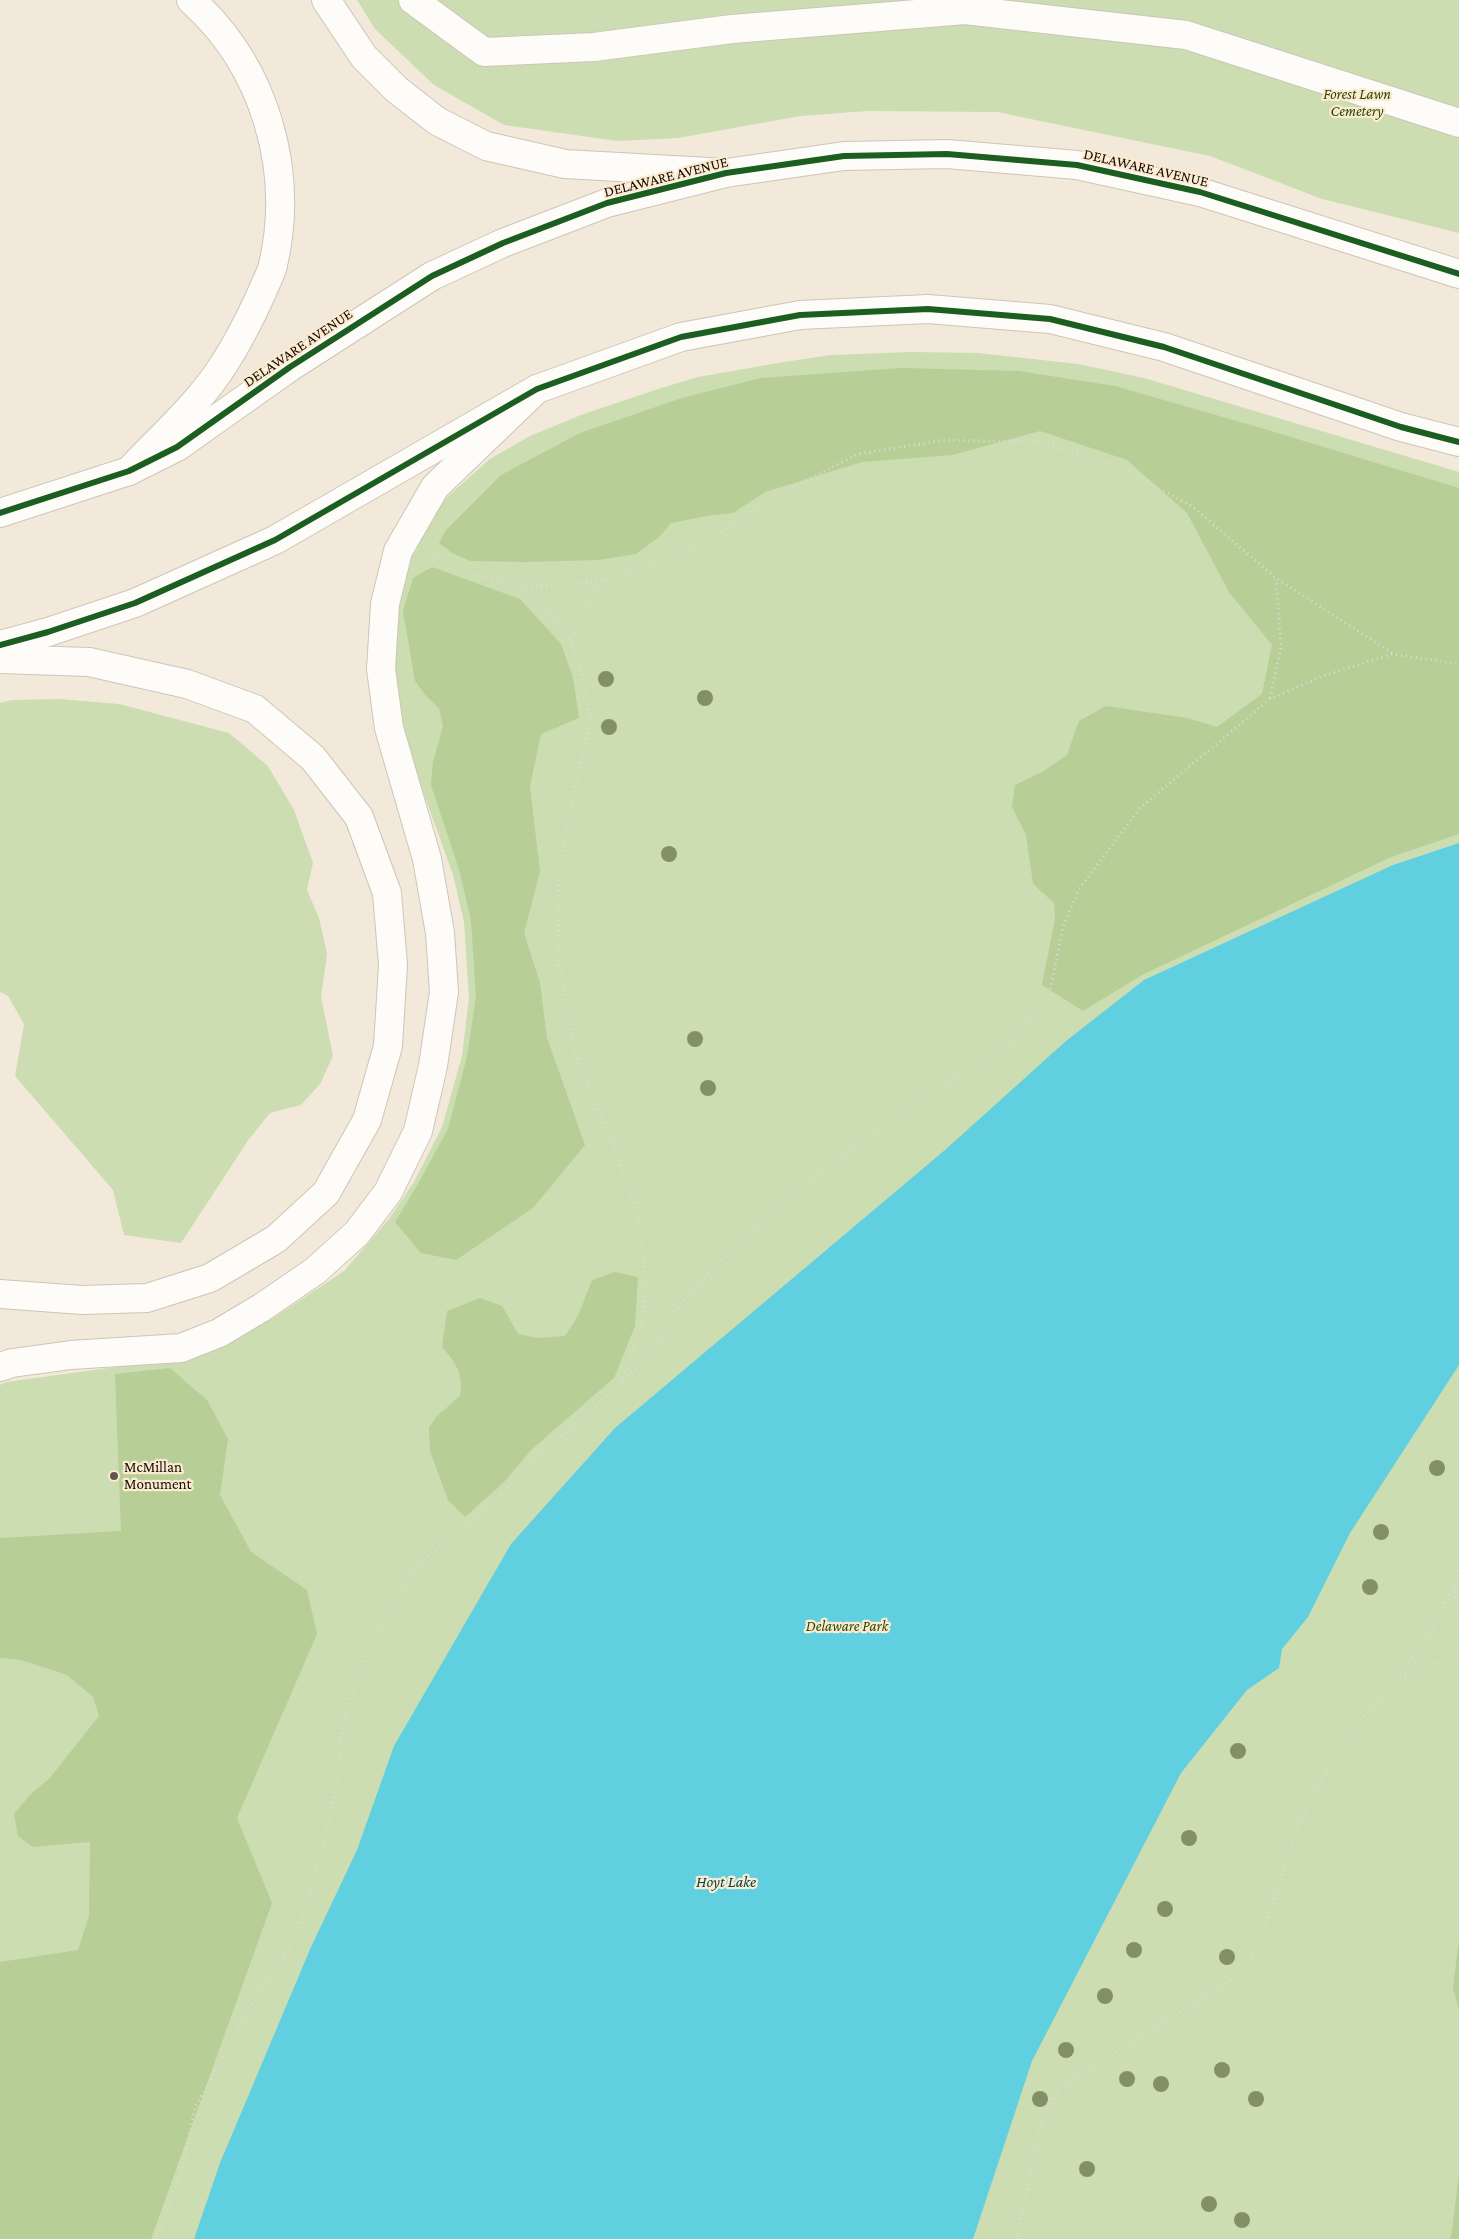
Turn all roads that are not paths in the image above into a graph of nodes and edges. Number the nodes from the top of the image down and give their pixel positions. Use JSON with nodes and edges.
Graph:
{"nodes":[{"id":1,"x":192,"y":0,"type":"edge"},
{"id":2,"x":326,"y":0,"type":"edge"},
{"id":3,"x":413,"y":0,"type":"edge"},
{"id":4,"x":1459,"y":123,"type":"edge"},
{"id":5,"x":726,"y":173,"type":"junction"},
{"id":6,"x":1459,"y":274,"type":"edge"},
{"id":7,"x":537,"y":389,"type":"junction"},
{"id":8,"x":1459,"y":442,"type":"edge"},
{"id":9,"x":129,"y":471,"type":"junction"},
{"id":10,"x":0,"y":513,"type":"edge"},
{"id":11,"x":0,"y":645,"type":"edge"},
{"id":12,"x":0,"y":659,"type":"edge"},
{"id":13,"x":0,"y":1294,"type":"edge"},
{"id":14,"x":0,"y":1367,"type":"edge"}],
"edges":[{"from":1,"to":9,"type":"main road"},
{"from":2,"to":5,"type":"main road"},
{"from":3,"to":4,"type":"main road"},
{"from":5,"to":6,"type":"main road","name":"DELAWARE AVENUE"},
{"from":5,"to":9,"type":"main road","name":"DELAWARE AVENUE"},
{"from":7,"to":8,"type":"main road"},
{"from":7,"to":11,"type":"main road"},
{"from":7,"to":14,"type":"main road"},
{"from":9,"to":10,"type":"main road","name":"DELAWARE AVENUE"},
{"from":12,"to":13,"type":"main road"}]}
